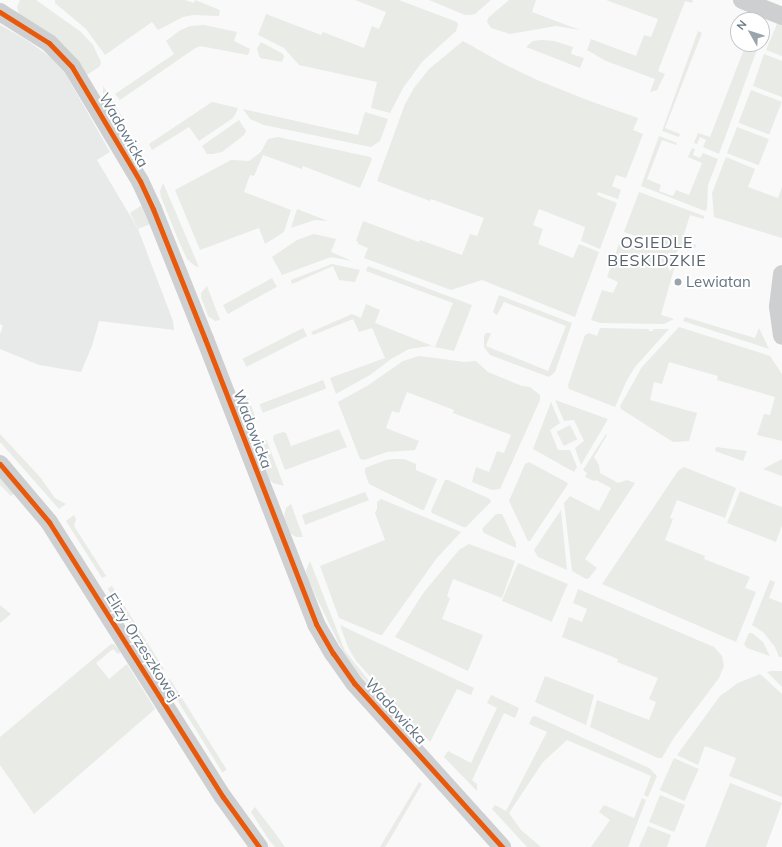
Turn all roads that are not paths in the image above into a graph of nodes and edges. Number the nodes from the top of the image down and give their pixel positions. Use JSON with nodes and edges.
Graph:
{"nodes":[{"id":1,"x":3,"y":0,"type":"edge"},
{"id":2,"x":742,"y":0,"type":"edge"},
{"id":3,"x":0,"y":2,"type":"edge"},
{"id":4,"x":0,"y":12,"type":"edge"},
{"id":5,"x":782,"y":16,"type":"edge"},
{"id":6,"x":782,"y":274,"type":"edge"},
{"id":7,"x":782,"y":336,"type":"edge"},
{"id":8,"x":0,"y":464,"type":"edge"},
{"id":9,"x":259,"y":847,"type":"edge"},
{"id":10,"x":502,"y":847,"type":"edge"}],
"edges":[{"from":1,"to":3,"type":"street"},
{"from":2,"to":5,"type":"street"},
{"from":4,"to":10,"type":"street","name":"Wadowicka"},
{"from":6,"to":7,"type":"street"},
{"from":8,"to":9,"type":"street","name":"Elizy Orzeszkowej"}]}
